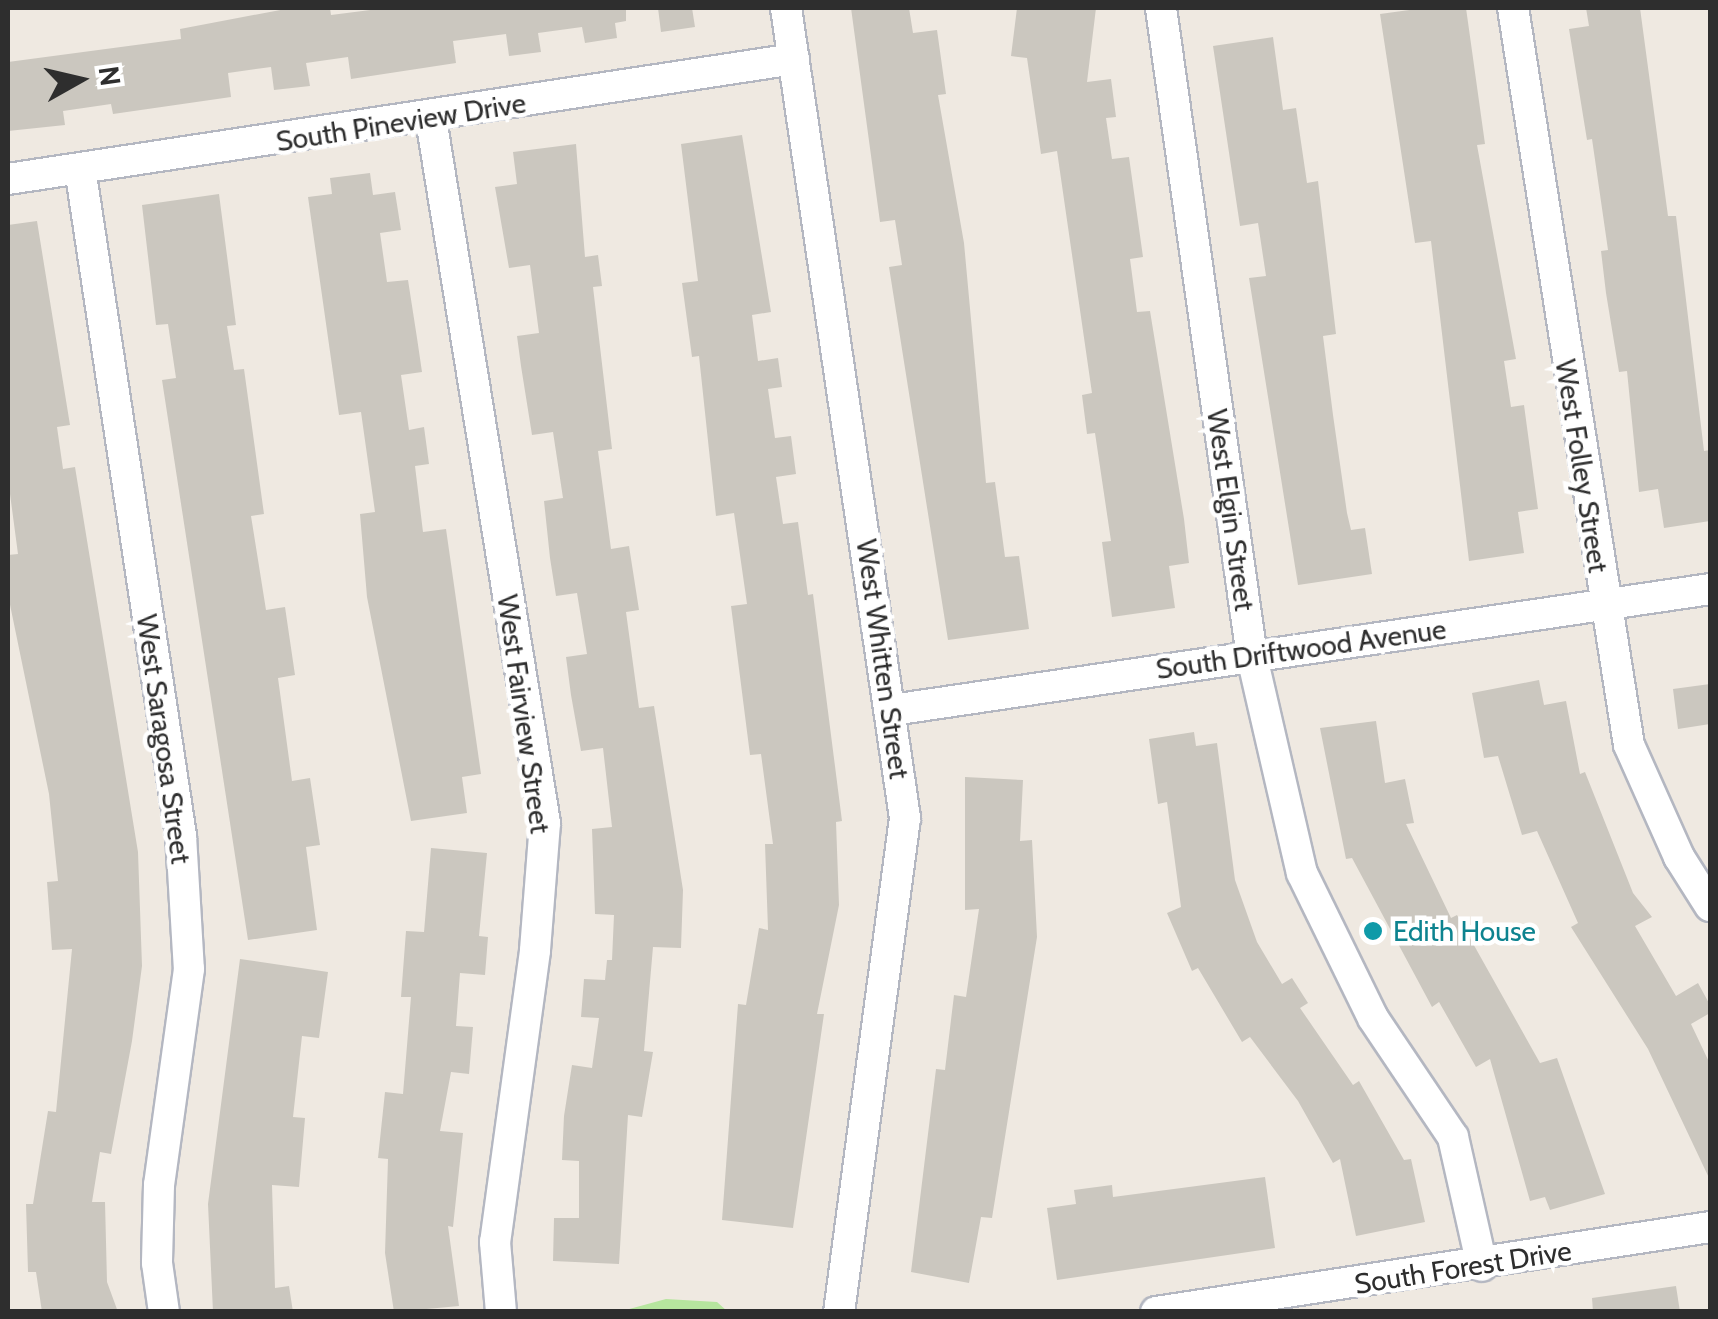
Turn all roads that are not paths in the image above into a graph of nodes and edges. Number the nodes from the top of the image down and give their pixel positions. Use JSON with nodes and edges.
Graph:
{"nodes":[{"id":1,"x":786,"y":8,"type":"edge"},
{"id":2,"x":1161,"y":8,"type":"edge"},
{"id":3,"x":1513,"y":8,"type":"edge"},
{"id":4,"x":794,"y":59,"type":"junction"},
{"id":5,"x":431,"y":119,"type":"junction"},
{"id":6,"x":80,"y":168,"type":"junction"},
{"id":7,"x":8,"y":180,"type":"edge"},
{"id":8,"x":1710,"y":588,"type":"edge"},
{"id":9,"x":1603,"y":604,"type":"junction"},
{"id":10,"x":1252,"y":657,"type":"junction"},
{"id":11,"x":892,"y":710,"type":"junction"},
{"id":12,"x":1710,"y":906,"type":"edge"},
{"id":13,"x":1710,"y":1227,"type":"edge"},
{"id":14,"x":1482,"y":1266,"type":"junction"},
{"id":15,"x":164,"y":1312,"type":"edge"},
{"id":16,"x":501,"y":1312,"type":"edge"},
{"id":17,"x":838,"y":1312,"type":"edge"},
{"id":18,"x":1156,"y":1312,"type":"edge"}],
"edges":[{"from":1,"to":4,"type":"street","name":"West Whitten Street"},
{"from":2,"to":10,"type":"street","name":"West Elgin Street"},
{"from":3,"to":9,"type":"street","name":"West Folley Street"},
{"from":4,"to":5,"type":"street","name":"South Pineview Drive"},
{"from":4,"to":11,"type":"street","name":"West Whitten Street"},
{"from":5,"to":6,"type":"street","name":"South Pineview Drive"},
{"from":5,"to":16,"type":"street","name":"West Fairview Street"},
{"from":6,"to":7,"type":"street","name":"South Pineview Drive"},
{"from":6,"to":15,"type":"street","name":"West Saragosa Street"},
{"from":8,"to":9,"type":"street","name":"South Driftwood Avenue"},
{"from":9,"to":10,"type":"street","name":"South Driftwood Avenue"},
{"from":9,"to":12,"type":"street","name":"West Folley Street"},
{"from":10,"to":11,"type":"street","name":"South Driftwood Avenue"},
{"from":10,"to":14,"type":"street","name":"West Elgin Street"},
{"from":11,"to":17,"type":"street","name":"West Whitten Street"},
{"from":13,"to":14,"type":"street","name":"South Forest Drive"},
{"from":14,"to":18,"type":"street","name":"South Forest Drive"}]}
